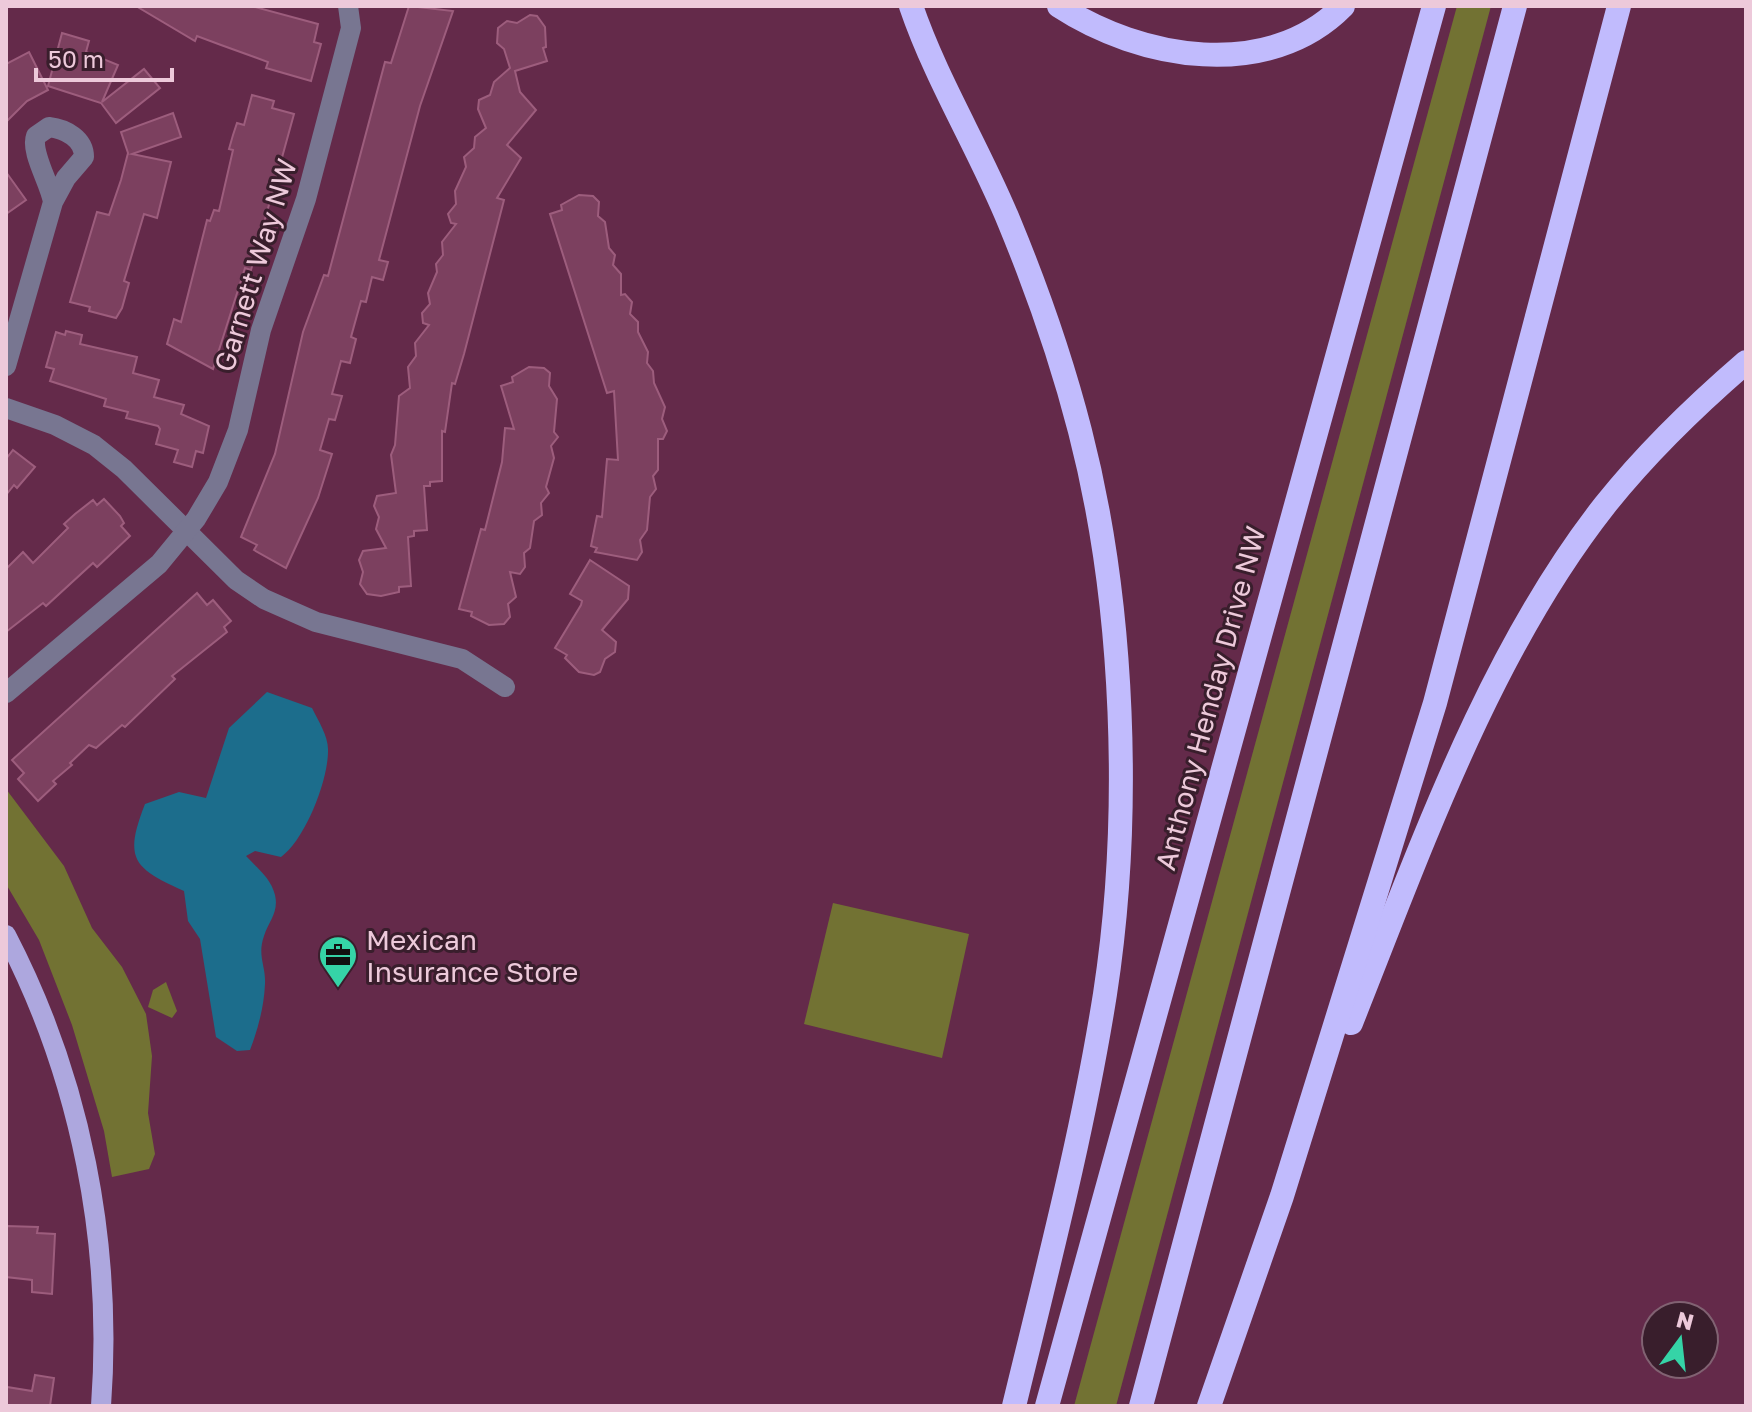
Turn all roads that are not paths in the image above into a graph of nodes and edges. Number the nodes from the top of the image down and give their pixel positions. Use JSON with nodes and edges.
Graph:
{"nodes":[{"id":1,"x":348,"y":6,"type":"edge"},
{"id":2,"x":1059,"y":6,"type":"edge"},
{"id":3,"x":1343,"y":6,"type":"edge"},
{"id":4,"x":1434,"y":6,"type":"edge"},
{"id":5,"x":1515,"y":6,"type":"edge"},
{"id":6,"x":1619,"y":6,"type":"edge"},
{"id":7,"x":912,"y":7,"type":"edge"},
{"id":8,"x":53,"y":202,"type":"dead end"},
{"id":9,"x":1746,"y":362,"type":"edge"},
{"id":10,"x":6,"y":366,"type":"edge"},
{"id":11,"x":6,"y":408,"type":"edge"},
{"id":12,"x":187,"y":531,"type":"junction"},
{"id":13,"x":505,"y":687,"type":"dead end"},
{"id":14,"x":6,"y":693,"type":"edge"},
{"id":15,"x":6,"y":935,"type":"edge"},
{"id":16,"x":1282,"y":1196,"type":"junction"},
{"id":17,"x":101,"y":1406,"type":"edge"},
{"id":18,"x":1014,"y":1406,"type":"edge"},
{"id":19,"x":1047,"y":1406,"type":"edge"},
{"id":20,"x":1141,"y":1406,"type":"edge"},
{"id":21,"x":1209,"y":1406,"type":"edge"}],
"edges":[{"from":1,"to":12,"type":"street","name":"Garnett Way NW"},
{"from":2,"to":3,"type":"highway"},
{"from":4,"to":19,"type":"highway","name":"Anthony Henday Drive NW"},
{"from":5,"to":20,"type":"highway"},
{"from":6,"to":16,"type":"highway"},
{"from":7,"to":18,"type":"highway"},
{"from":8,"to":10,"type":"street"},
{"from":9,"to":16,"type":"highway"},
{"from":11,"to":12,"type":"street"},
{"from":12,"to":13,"type":"street"},
{"from":12,"to":14,"type":"street","name":"Garnett Way NW"},
{"from":15,"to":17,"type":"main road"},
{"from":16,"to":21,"type":"highway"}]}
